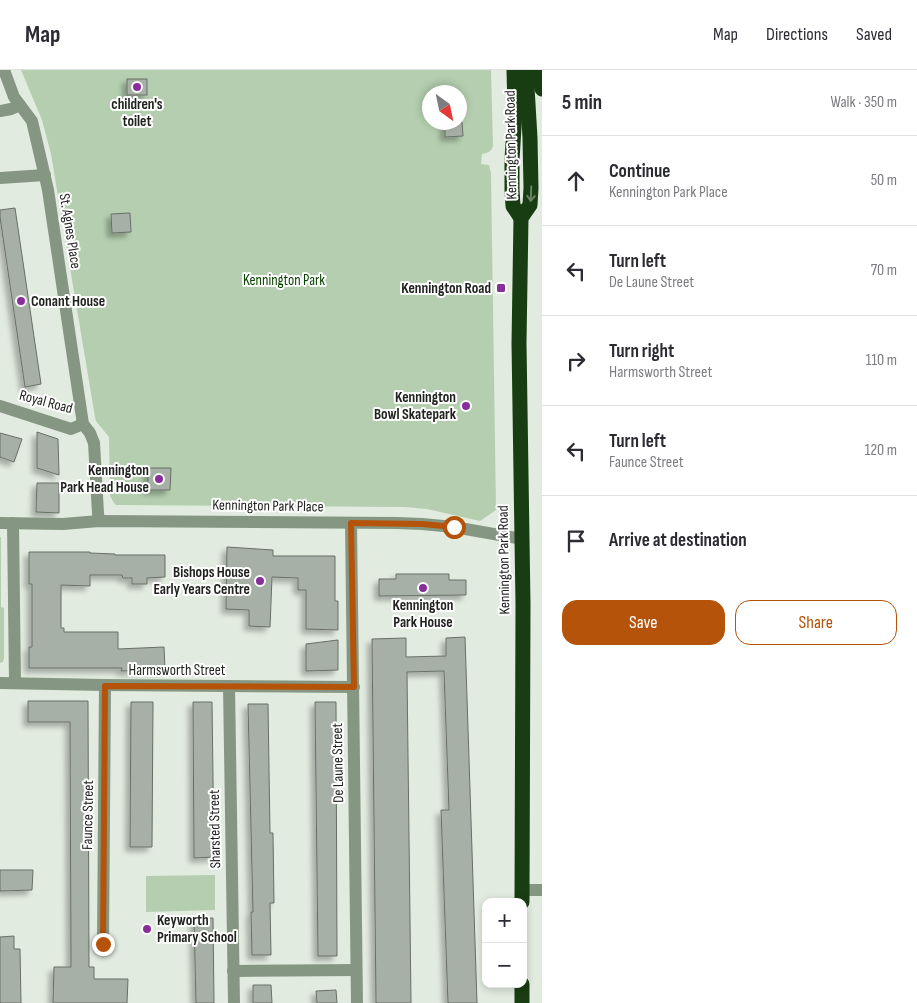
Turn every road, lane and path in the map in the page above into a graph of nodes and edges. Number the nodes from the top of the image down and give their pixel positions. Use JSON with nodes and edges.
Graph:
{"nodes":[{"id":1,"x":4,"y":70,"type":"edge"},
{"id":2,"x":514,"y":70,"type":"edge"},
{"id":3,"x":526,"y":70,"type":"edge"},
{"id":4,"x":538,"y":70,"type":"edge"},
{"id":5,"x":542,"y":89,"type":"edge"},
{"id":6,"x":20,"y":106,"type":"junction"},
{"id":7,"x":0,"y":111,"type":"edge"},
{"id":8,"x":513,"y":137,"type":"junction"},
{"id":9,"x":536,"y":139,"type":"edge"},
{"id":10,"x":45,"y":175,"type":"junction"},
{"id":11,"x":0,"y":178,"type":"edge"},
{"id":12,"x":521,"y":218,"type":"junction"},
{"id":13,"x":0,"y":406,"type":"edge"},
{"id":14,"x":83,"y":424,"type":"junction"},
{"id":15,"x":99,"y":521,"type":"junction"},
{"id":16,"x":0,"y":523,"type":"edge"},
{"id":17,"x":13,"y":523,"type":"junction"},
{"id":18,"x":351,"y":523,"type":"junction"},
{"id":19,"x":522,"y":539,"type":"junction"},
{"id":20,"x":0,"y":683,"type":"edge"},
{"id":21,"x":15,"y":683,"type":"junction"},
{"id":22,"x":105,"y":686,"type":"junction"},
{"id":23,"x":229,"y":686,"type":"junction"},
{"id":24,"x":354,"y":687,"type":"junction"},
{"id":25,"x":542,"y":890,"type":"edge"},
{"id":26,"x":522,"y":896,"type":"edge"},
{"id":27,"x":103,"y":944,"type":"dead end"},
{"id":28,"x":356,"y":970,"type":"junction"},
{"id":29,"x":233,"y":971,"type":"junction"},
{"id":30,"x":522,"y":988,"type":"edge"},
{"id":31,"x":234,"y":1003,"type":"edge"},
{"id":32,"x":357,"y":1003,"type":"edge"},
{"id":33,"x":522,"y":1003,"type":"edge"}],
"edges":[{"from":1,"to":6,"type":"street","name":"St. Agnes Place"},
{"from":2,"to":8,"type":"highway","name":"Kennington Park Road"},
{"from":3,"to":9,"type":"highway","name":"Kennington Park Road"},
{"from":4,"to":5,"type":"highway"},
{"from":6,"to":7,"type":"street"},
{"from":6,"to":10,"type":"street","name":"St. Agnes Place"},
{"from":8,"to":9,"type":"highway"},
{"from":8,"to":12,"type":"highway","name":"Kennington Park Road"},
{"from":9,"to":12,"type":"highway","name":"Kennington Park Road","one_way":true},
{"from":10,"to":11,"type":"street"},
{"from":10,"to":14,"type":"street","name":"St. Agnes Place"},
{"from":12,"to":19,"type":"highway","name":"Kennington Park Road"},
{"from":13,"to":14,"type":"street","name":"Royal Road"},
{"from":14,"to":15,"type":"street","name":"St. Agnes Place"},
{"from":15,"to":17,"type":"street","name":"Kennington Park Place"},
{"from":15,"to":18,"type":"street","name":"Kennington Park Place"},
{"from":16,"to":17,"type":"street","name":"Kennington Park Place"},
{"from":17,"to":21,"type":"street"},
{"from":18,"to":19,"type":"street","name":"Kennington Park Place"},
{"from":18,"to":24,"type":"street","name":"De Laune Street"},
{"from":19,"to":26,"type":"highway","name":"Kennington Park Road"},
{"from":20,"to":21,"type":"street","name":"Harmsworth Street"},
{"from":21,"to":22,"type":"street","name":"Harmsworth Street"},
{"from":22,"to":23,"type":"street","name":"Harmsworth Street"},
{"from":22,"to":27,"type":"street","name":"Faunce Street"},
{"from":23,"to":24,"type":"street","name":"Harmsworth Street"},
{"from":23,"to":29,"type":"street","name":"Sharsted Street"},
{"from":24,"to":28,"type":"street","name":"De Laune Street"},
{"from":25,"to":26,"type":"street"},
{"from":28,"to":29,"type":"street"},
{"from":28,"to":32,"type":"street","name":"De Laune Street"},
{"from":29,"to":31,"type":"street","name":"Sharsted Street"},
{"from":30,"to":33,"type":"highway"}]}
